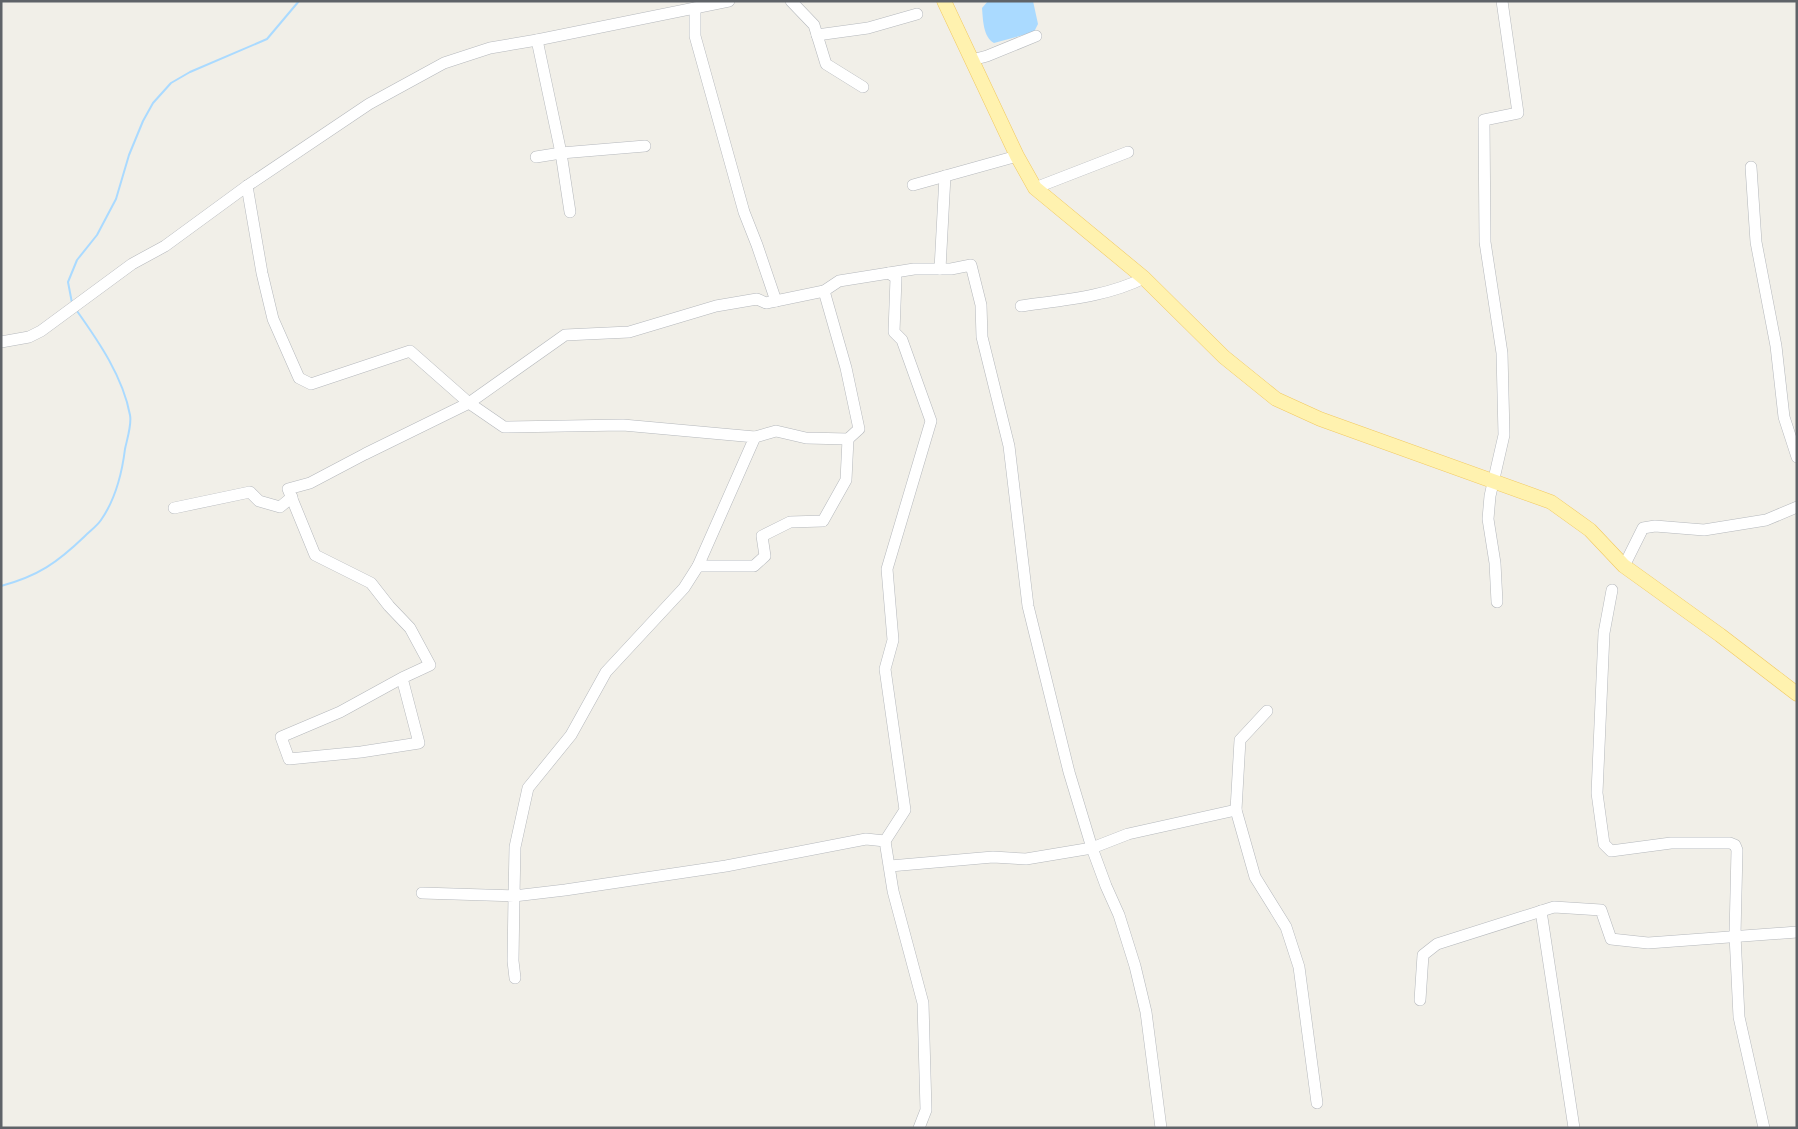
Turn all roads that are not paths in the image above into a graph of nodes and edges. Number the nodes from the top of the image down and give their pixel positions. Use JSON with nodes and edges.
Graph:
{"nodes":[{"id":1,"x":729,"y":1,"type":"edge"},
{"id":2,"x":791,"y":1,"type":"edge"},
{"id":3,"x":944,"y":1,"type":"edge"},
{"id":4,"x":1502,"y":1,"type":"edge"},
{"id":5,"x":695,"y":8,"type":"junction"},
{"id":6,"x":917,"y":14,"type":"dead end"},
{"id":7,"x":817,"y":35,"type":"junction"},
{"id":8,"x":1036,"y":36,"type":"dead end"},
{"id":9,"x":537,"y":40,"type":"junction"},
{"id":10,"x":972,"y":60,"type":"junction"},
{"id":11,"x":863,"y":87,"type":"dead end"},
{"id":12,"x":644,"y":146,"type":"dead end"},
{"id":13,"x":1128,"y":152,"type":"dead end"},
{"id":14,"x":561,"y":153,"type":"junction"},
{"id":15,"x":1017,"y":156,"type":"junction"},
{"id":16,"x":536,"y":157,"type":"dead end"},
{"id":17,"x":1751,"y":167,"type":"dead end"},
{"id":18,"x":945,"y":176,"type":"junction"},
{"id":19,"x":247,"y":186,"type":"junction"},
{"id":20,"x":913,"y":186,"type":"dead end"},
{"id":21,"x":1035,"y":188,"type":"junction"},
{"id":22,"x":570,"y":212,"type":"dead end"},
{"id":23,"x":940,"y":269,"type":"junction"},
{"id":24,"x":889,"y":273,"type":"junction"},
{"id":25,"x":1144,"y":278,"type":"junction"},
{"id":26,"x":824,"y":291,"type":"junction"},
{"id":27,"x":776,"y":301,"type":"junction"},
{"id":28,"x":1021,"y":306,"type":"dead end"},
{"id":29,"x":1,"y":342,"type":"edge"},
{"id":30,"x":469,"y":403,"type":"junction"},
{"id":31,"x":755,"y":437,"type":"junction"},
{"id":32,"x":848,"y":439,"type":"junction"},
{"id":33,"x":1797,"y":457,"type":"edge"},
{"id":34,"x":1493,"y":482,"type":"junction"},
{"id":35,"x":292,"y":497,"type":"junction"},
{"id":36,"x":1797,"y":507,"type":"edge"},
{"id":37,"x":174,"y":508,"type":"dead end"},
{"id":38,"x":698,"y":566,"type":"junction"},
{"id":39,"x":1624,"y":566,"type":"junction"},
{"id":40,"x":1612,"y":590,"type":"dead end"},
{"id":41,"x":1497,"y":602,"type":"dead end"},
{"id":42,"x":402,"y":678,"type":"junction"},
{"id":43,"x":1797,"y":694,"type":"edge"},
{"id":44,"x":1267,"y":711,"type":"dead end"},
{"id":45,"x":1236,"y":810,"type":"junction"},
{"id":46,"x":885,"y":841,"type":"junction"},
{"id":47,"x":1092,"y":848,"type":"junction"},
{"id":48,"x":890,"y":866,"type":"junction"},
{"id":49,"x":422,"y":893,"type":"dead end"},
{"id":50,"x":514,"y":896,"type":"junction"},
{"id":51,"x":1541,"y":911,"type":"junction"},
{"id":52,"x":1797,"y":932,"type":"edge"},
{"id":53,"x":1735,"y":935,"type":"junction"},
{"id":54,"x":514,"y":978,"type":"dead end"},
{"id":55,"x":1420,"y":1000,"type":"dead end"},
{"id":56,"x":1317,"y":1103,"type":"dead end"},
{"id":57,"x":920,"y":1128,"type":"edge"},
{"id":58,"x":1160,"y":1128,"type":"edge"},
{"id":59,"x":1574,"y":1128,"type":"edge"},
{"id":60,"x":1764,"y":1128,"type":"edge"}],
"edges":[{"from":1,"to":5,"type":"street"},
{"from":2,"to":7,"type":"street"},
{"from":3,"to":10,"type":"main road"},
{"from":4,"to":34,"type":"street"},
{"from":5,"to":9,"type":"street"},
{"from":5,"to":27,"type":"street"},
{"from":6,"to":7,"type":"street"},
{"from":7,"to":11,"type":"street"},
{"from":8,"to":10,"type":"street"},
{"from":9,"to":14,"type":"street"},
{"from":9,"to":19,"type":"street"},
{"from":10,"to":15,"type":"main road"},
{"from":12,"to":14,"type":"street"},
{"from":13,"to":21,"type":"street"},
{"from":14,"to":16,"type":"street"},
{"from":14,"to":22,"type":"street"},
{"from":15,"to":18,"type":"street"},
{"from":15,"to":21,"type":"main road"},
{"from":17,"to":33,"type":"street"},
{"from":18,"to":20,"type":"street"},
{"from":18,"to":23,"type":"street"},
{"from":19,"to":29,"type":"street"},
{"from":19,"to":30,"type":"street"},
{"from":21,"to":25,"type":"main road"},
{"from":23,"to":24,"type":"street"},
{"from":23,"to":47,"type":"street"},
{"from":24,"to":26,"type":"street"},
{"from":24,"to":46,"type":"street"},
{"from":25,"to":28,"type":"street"},
{"from":25,"to":34,"type":"main road"},
{"from":26,"to":27,"type":"street"},
{"from":26,"to":32,"type":"street"},
{"from":27,"to":30,"type":"street"},
{"from":30,"to":31,"type":"street"},
{"from":30,"to":35,"type":"street"},
{"from":31,"to":32,"type":"street"},
{"from":31,"to":38,"type":"street"},
{"from":32,"to":38,"type":"street"},
{"from":34,"to":39,"type":"main road"},
{"from":34,"to":41,"type":"street"},
{"from":35,"to":37,"type":"street"},
{"from":35,"to":42,"type":"street"},
{"from":36,"to":39,"type":"street"},
{"from":38,"to":50,"type":"street"},
{"from":39,"to":43,"type":"main road"},
{"from":40,"to":53,"type":"street"},
{"from":42,"to":42,"type":"street"},
{"from":44,"to":45,"type":"street"},
{"from":45,"to":47,"type":"street"},
{"from":45,"to":56,"type":"street"},
{"from":46,"to":48,"type":"street"},
{"from":46,"to":50,"type":"street"},
{"from":47,"to":48,"type":"street"},
{"from":47,"to":58,"type":"street"},
{"from":48,"to":57,"type":"street"},
{"from":49,"to":50,"type":"street"},
{"from":50,"to":54,"type":"street"},
{"from":51,"to":53,"type":"street"},
{"from":51,"to":55,"type":"street"},
{"from":51,"to":59,"type":"street"},
{"from":52,"to":53,"type":"street"},
{"from":53,"to":60,"type":"street"}]}
